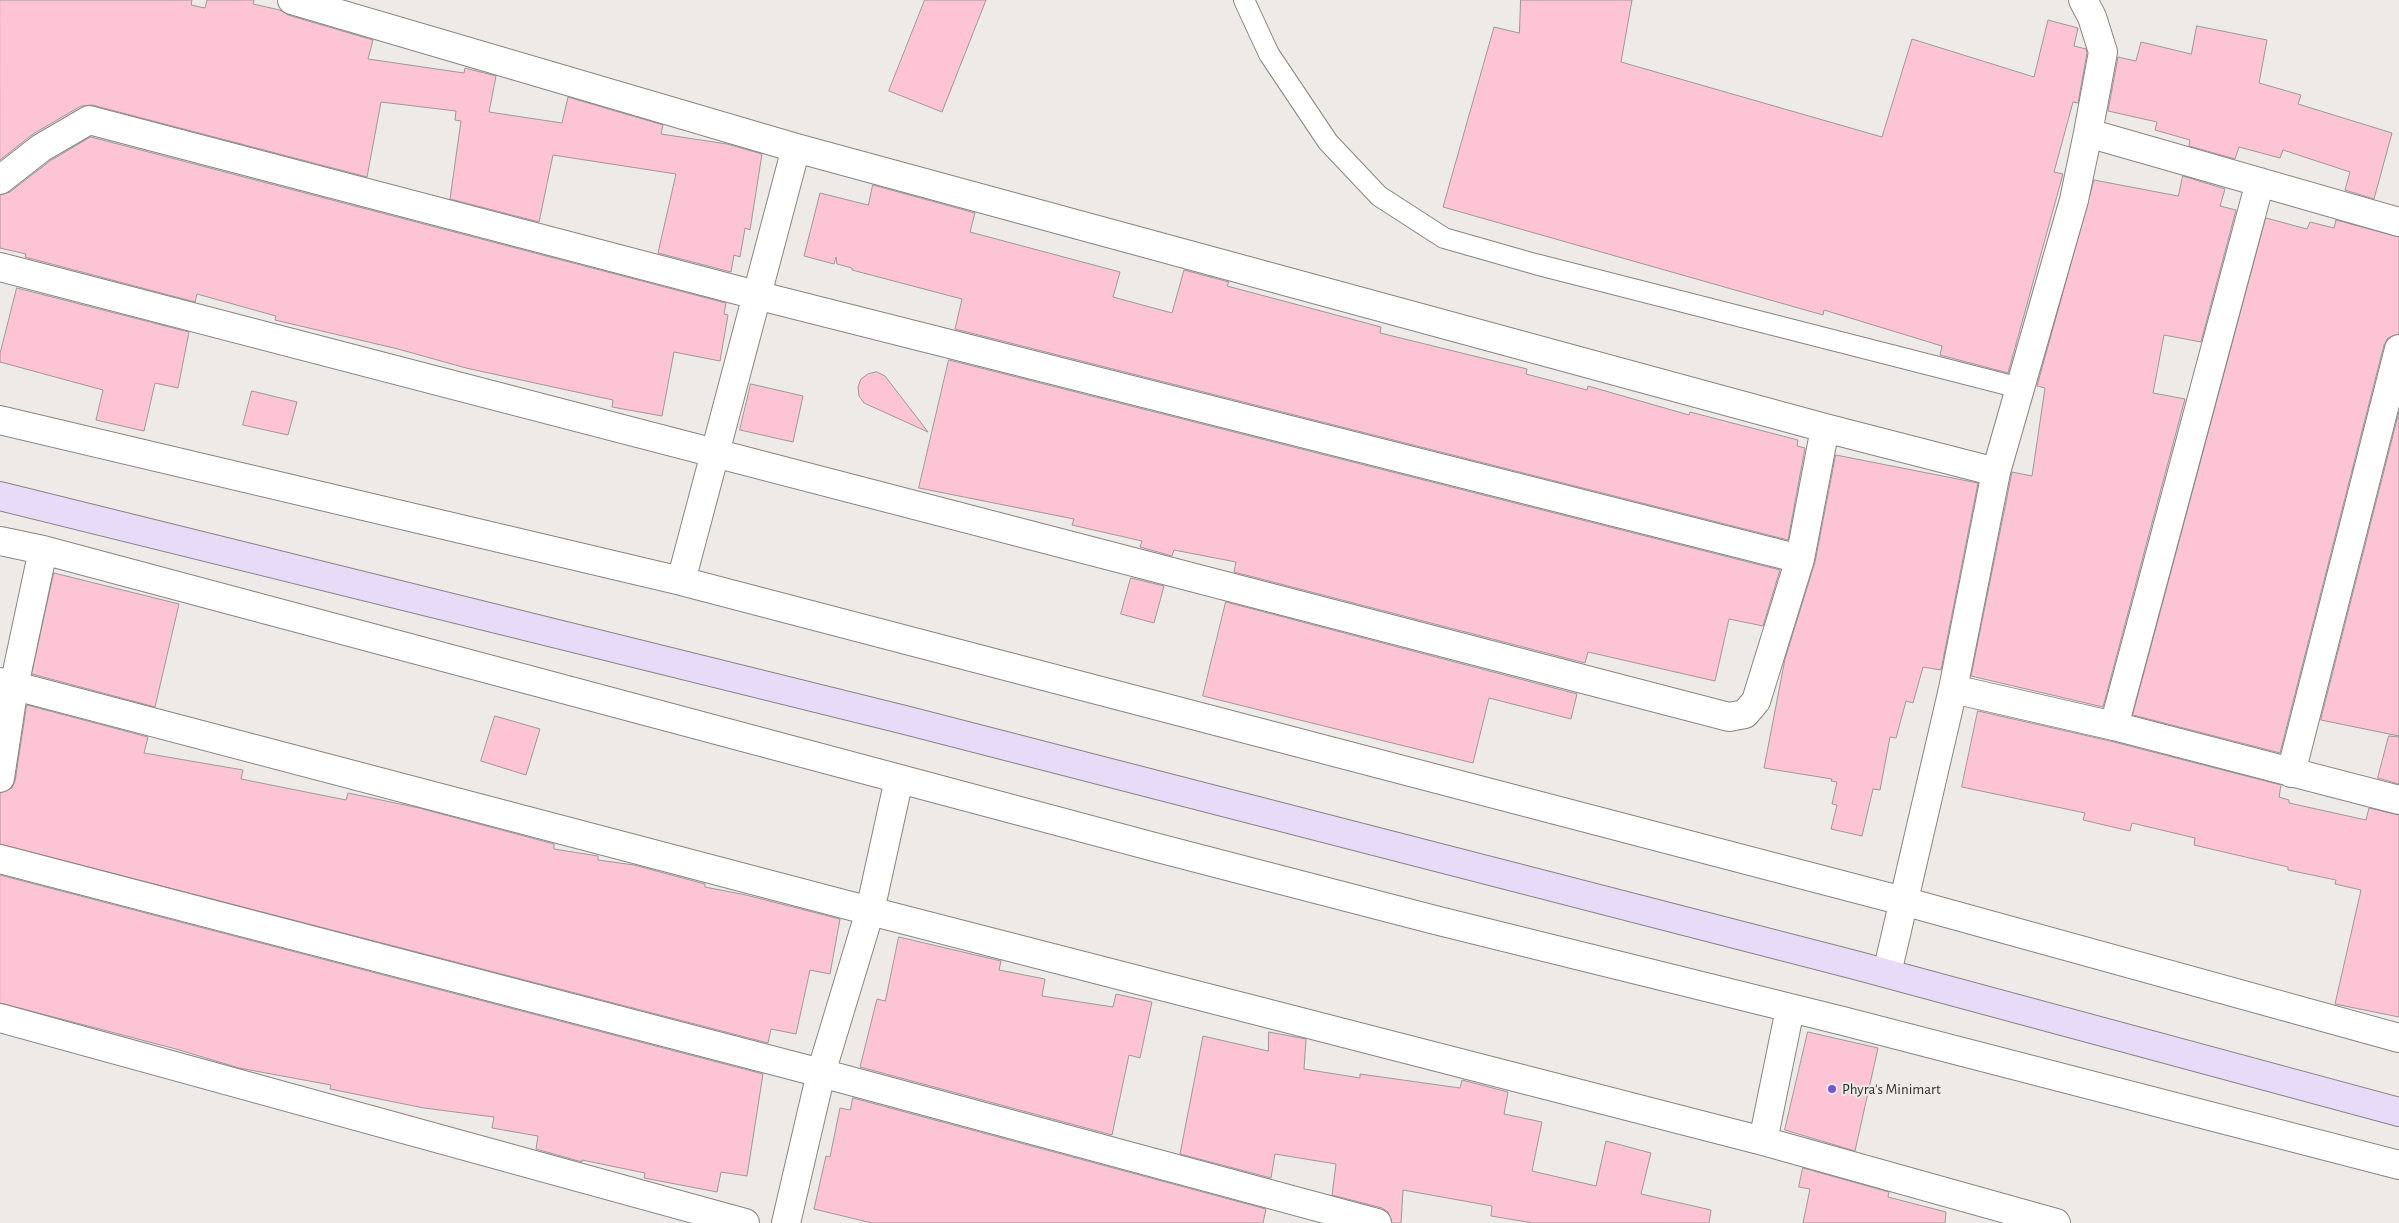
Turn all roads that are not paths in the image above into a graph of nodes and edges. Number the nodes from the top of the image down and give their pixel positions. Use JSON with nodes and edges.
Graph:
{"nodes":[{"id":1,"x":292,"y":0,"type":"edge"},
{"id":2,"x":1244,"y":0,"type":"edge"},
{"id":3,"x":2083,"y":0,"type":"edge"},
{"id":4,"x":2088,"y":133,"type":"junction"},
{"id":5,"x":796,"y":148,"type":"junction"},
{"id":6,"x":0,"y":180,"type":"edge"},
{"id":7,"x":2260,"y":182,"type":"junction"},
{"id":8,"x":2399,"y":222,"type":"edge"},
{"id":9,"x":0,"y":266,"type":"edge"},
{"id":10,"x":756,"y":295,"type":"junction"},
{"id":11,"x":2399,"y":349,"type":"edge"},
{"id":12,"x":2020,"y":388,"type":"junction"},
{"id":13,"x":0,"y":420,"type":"edge"},
{"id":14,"x":1825,"y":428,"type":"junction"},
{"id":15,"x":714,"y":454,"type":"junction"},
{"id":16,"x":1996,"y":472,"type":"junction"},
{"id":17,"x":0,"y":496,"type":"edge"},
{"id":18,"x":0,"y":541,"type":"edge"},
{"id":19,"x":43,"y":550,"type":"junction"},
{"id":20,"x":1800,"y":559,"type":"junction"},
{"id":21,"x":681,"y":581,"type":"junction"},
{"id":22,"x":7,"y":684,"type":"edge"},
{"id":23,"x":1953,"y":689,"type":"junction"},
{"id":24,"x":2114,"y":726,"type":"junction"},
{"id":25,"x":2291,"y":774,"type":"junction"},
{"id":26,"x":0,"y":778,"type":"edge"},
{"id":27,"x":899,"y":779,"type":"junction"},
{"id":28,"x":2399,"y":800,"type":"edge"},
{"id":29,"x":0,"y":859,"type":"edge"},
{"id":30,"x":1903,"y":901,"type":"junction"},
{"id":31,"x":870,"y":910,"type":"junction"},
{"id":32,"x":1887,"y":973,"type":"junction"},
{"id":33,"x":1790,"y":1009,"type":"junction"},
{"id":34,"x":0,"y":1018,"type":"edge"},
{"id":35,"x":2399,"y":1038,"type":"edge"},
{"id":36,"x":821,"y":1073,"type":"junction"},
{"id":37,"x":2399,"y":1112,"type":"edge"},
{"id":38,"x":1763,"y":1141,"type":"junction"},
{"id":39,"x":2399,"y":1165,"type":"edge"},
{"id":40,"x":745,"y":1223,"type":"edge"},
{"id":41,"x":786,"y":1223,"type":"edge"},
{"id":42,"x":1377,"y":1223,"type":"edge"},
{"id":43,"x":2056,"y":1223,"type":"edge"}],
"edges":[{"from":1,"to":5,"type":"street"},
{"from":2,"to":12,"type":"lane"},
{"from":3,"to":4,"type":"street"},
{"from":4,"to":7,"type":"street"},
{"from":4,"to":12,"type":"street"},
{"from":5,"to":10,"type":"street"},
{"from":5,"to":14,"type":"street"},
{"from":6,"to":10,"type":"street"},
{"from":7,"to":8,"type":"street"},
{"from":7,"to":24,"type":"street"},
{"from":9,"to":15,"type":"street"},
{"from":10,"to":15,"type":"street"},
{"from":10,"to":20,"type":"street"},
{"from":11,"to":25,"type":"street"},
{"from":12,"to":16,"type":"street"},
{"from":13,"to":21,"type":"street"},
{"from":14,"to":16,"type":"street"},
{"from":14,"to":20,"type":"street"},
{"from":15,"to":20,"type":"street"},
{"from":15,"to":21,"type":"street"},
{"from":16,"to":23,"type":"street"},
{"from":17,"to":32,"type":"street"},
{"from":18,"to":19,"type":"street"},
{"from":19,"to":22,"type":"street"},
{"from":19,"to":27,"type":"street"},
{"from":21,"to":30,"type":"street"},
{"from":22,"to":26,"type":"street"},
{"from":22,"to":31,"type":"street"},
{"from":23,"to":24,"type":"street"},
{"from":23,"to":30,"type":"street"},
{"from":24,"to":25,"type":"street"},
{"from":25,"to":28,"type":"street"},
{"from":27,"to":31,"type":"street"},
{"from":27,"to":33,"type":"street"},
{"from":29,"to":36,"type":"street"},
{"from":30,"to":32,"type":"street"},
{"from":30,"to":35,"type":"street"},
{"from":31,"to":36,"type":"street"},
{"from":31,"to":38,"type":"street"},
{"from":32,"to":37,"type":"street"},
{"from":33,"to":38,"type":"street"},
{"from":33,"to":39,"type":"street"},
{"from":34,"to":40,"type":"street"},
{"from":36,"to":41,"type":"street"},
{"from":36,"to":42,"type":"street"},
{"from":38,"to":43,"type":"street"}]}
